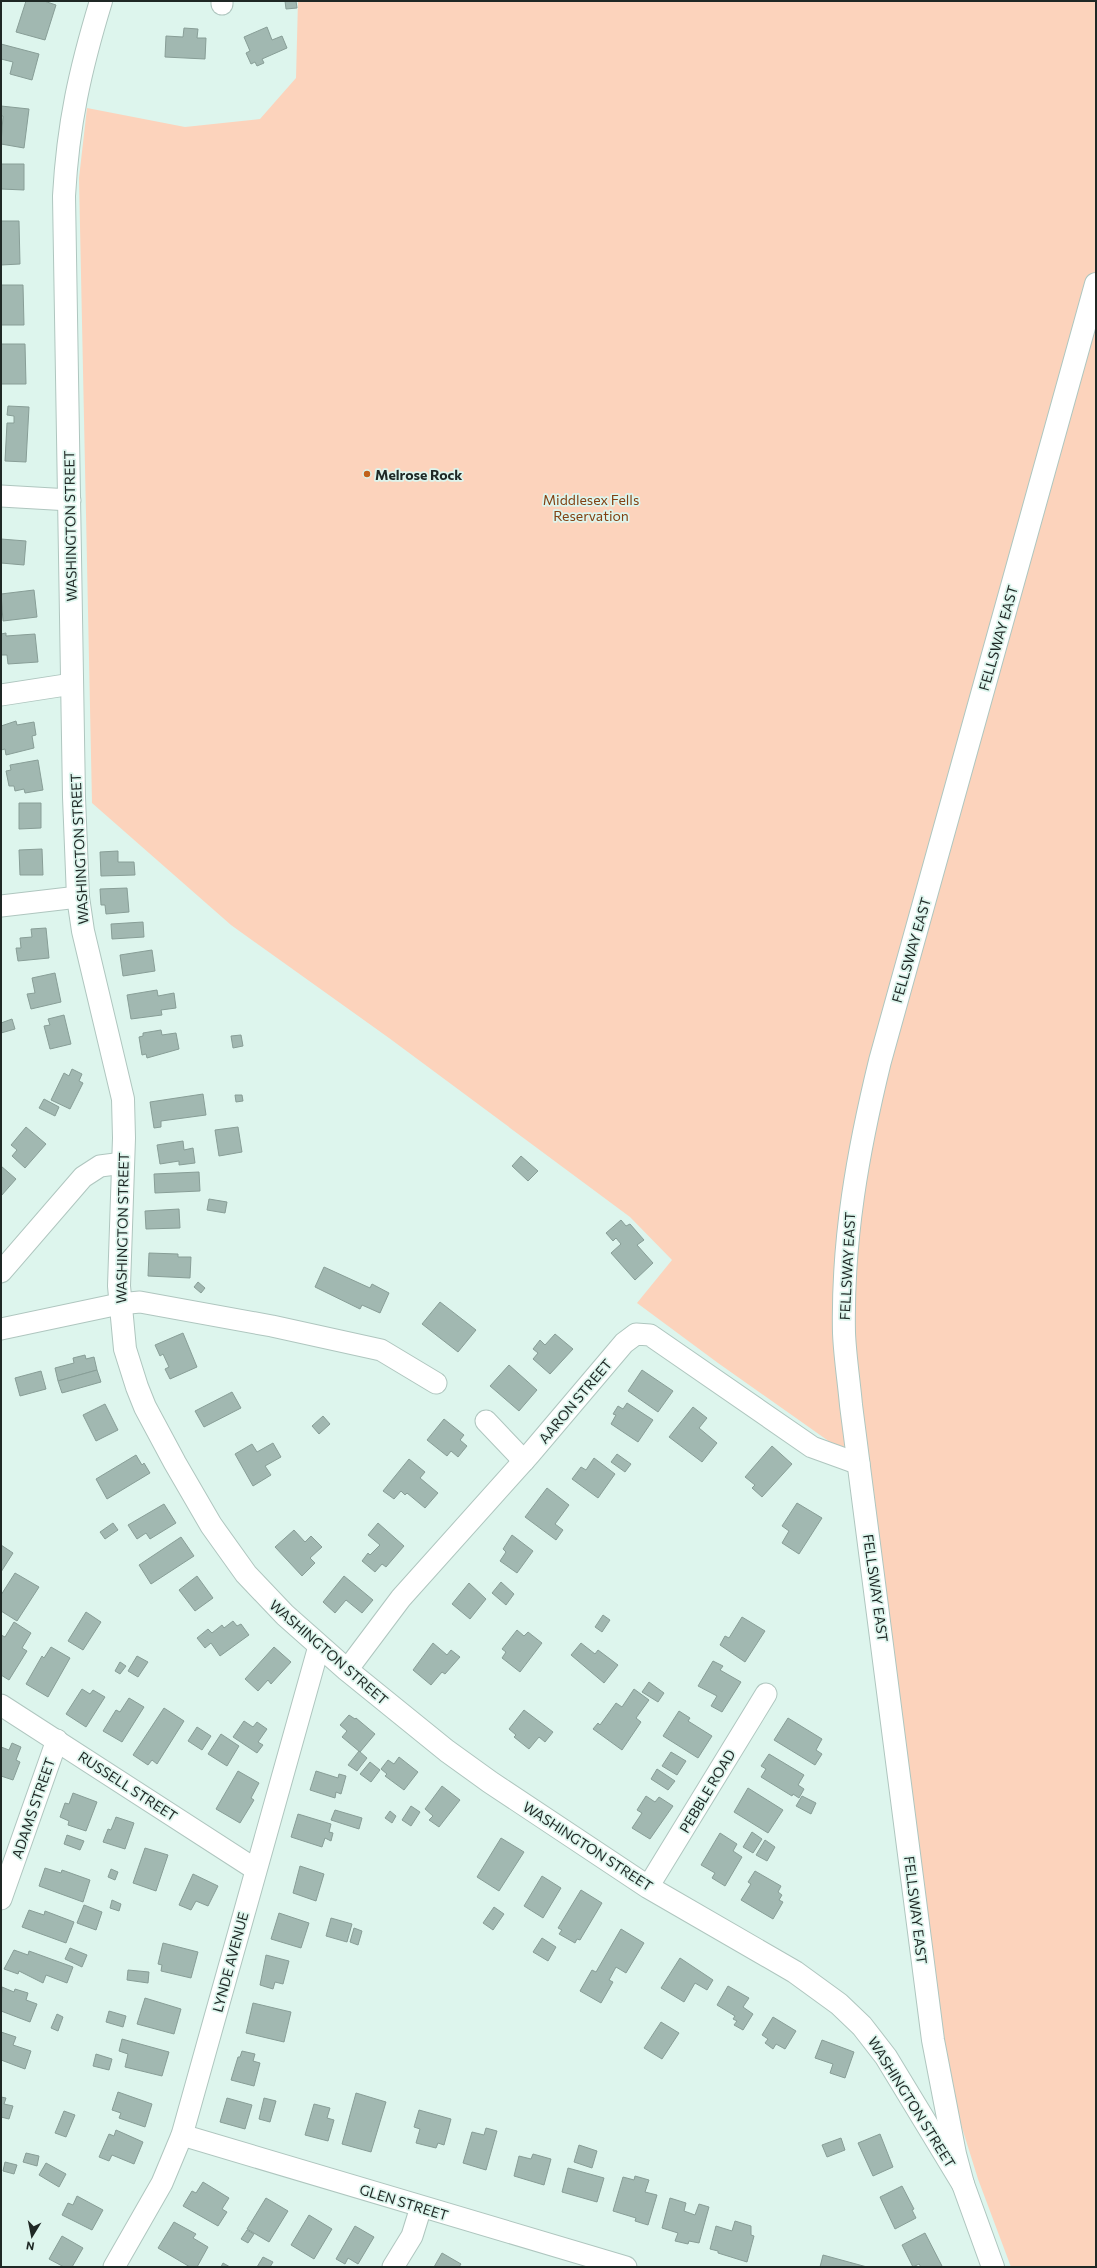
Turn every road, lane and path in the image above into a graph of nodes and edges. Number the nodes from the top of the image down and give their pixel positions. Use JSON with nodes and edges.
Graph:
{"nodes":[{"id":1,"x":101,"y":1,"type":"edge"},
{"id":2,"x":1096,"y":284,"type":"edge"},
{"id":3,"x":1,"y":496,"type":"edge"},
{"id":4,"x":70,"y":500,"type":"junction"},
{"id":5,"x":72,"y":684,"type":"junction"},
{"id":6,"x":1,"y":695,"type":"edge"},
{"id":7,"x":78,"y":897,"type":"junction"},
{"id":8,"x":1,"y":906,"type":"edge"},
{"id":9,"x":124,"y":1163,"type":"junction"},
{"id":10,"x":1,"y":1272,"type":"edge"},
{"id":11,"x":119,"y":1304,"type":"junction"},
{"id":12,"x":1,"y":1329,"type":"edge"},
{"id":13,"x":436,"y":1383,"type":"dead end"},
{"id":14,"x":486,"y":1422,"type":"dead end"},
{"id":15,"x":524,"y":1461,"type":"junction"},
{"id":16,"x":859,"y":1464,"type":"junction"},
{"id":17,"x":319,"y":1646,"type":"junction"},
{"id":18,"x":347,"y":1670,"type":"junction"},
{"id":19,"x":766,"y":1694,"type":"dead end"},
{"id":20,"x":1,"y":1704,"type":"edge"},
{"id":21,"x":57,"y":1740,"type":"junction"},
{"id":22,"x":255,"y":1869,"type":"junction"},
{"id":23,"x":648,"y":1887,"type":"junction"},
{"id":24,"x":1,"y":1899,"type":"edge"},
{"id":25,"x":182,"y":2135,"type":"junction"},
{"id":26,"x":963,"y":2184,"type":"junction"},
{"id":27,"x":421,"y":2207,"type":"junction"},
{"id":28,"x":114,"y":2267,"type":"edge"},
{"id":29,"x":393,"y":2267,"type":"edge"},
{"id":30,"x":626,"y":2267,"type":"edge"},
{"id":31,"x":993,"y":2267,"type":"edge"}],
"edges":[{"from":1,"to":4,"type":"main road","name":"WASHINGTON STREET"},
{"from":2,"to":16,"type":"main road","name":"FELLSWAY EAST"},
{"from":3,"to":4,"type":"street"},
{"from":4,"to":5,"type":"main road","name":"WASHINGTON STREET"},
{"from":5,"to":6,"type":"street"},
{"from":5,"to":7,"type":"main road","name":"WASHINGTON STREET"},
{"from":7,"to":8,"type":"street"},
{"from":7,"to":9,"type":"main road","name":"WASHINGTON STREET"},
{"from":9,"to":10,"type":"street"},
{"from":9,"to":11,"type":"main road","name":"WASHINGTON STREET"},
{"from":11,"to":12,"type":"street"},
{"from":11,"to":13,"type":"street"},
{"from":11,"to":17,"type":"main road","name":"WASHINGTON STREET"},
{"from":14,"to":15,"type":"street"},
{"from":15,"to":16,"type":"street","name":"AARON STREET"},
{"from":15,"to":18,"type":"street","name":"AARON STREET"},
{"from":16,"to":26,"type":"main road","name":"FELLSWAY EAST"},
{"from":17,"to":18,"type":"main road","name":"WASHINGTON STREET"},
{"from":17,"to":22,"type":"street","name":"LYNDE AVENUE"},
{"from":18,"to":23,"type":"main road","name":"WASHINGTON STREET"},
{"from":19,"to":23,"type":"street","name":"PEBBLE ROAD"},
{"from":20,"to":21,"type":"street","name":"RUSSELL STREET"},
{"from":21,"to":22,"type":"street","name":"RUSSELL STREET"},
{"from":21,"to":24,"type":"street","name":"ADAMS STREET"},
{"from":22,"to":25,"type":"street","name":"LYNDE AVENUE"},
{"from":23,"to":26,"type":"main road","name":"WASHINGTON STREET"},
{"from":25,"to":27,"type":"street","name":"GLEN STREET"},
{"from":25,"to":28,"type":"street","name":"LYNDE AVENUE"},
{"from":26,"to":31,"type":"main road","name":"FELLSWAY EAST"},
{"from":27,"to":29,"type":"street"},
{"from":27,"to":30,"type":"street","name":"GLEN STREET"}]}
